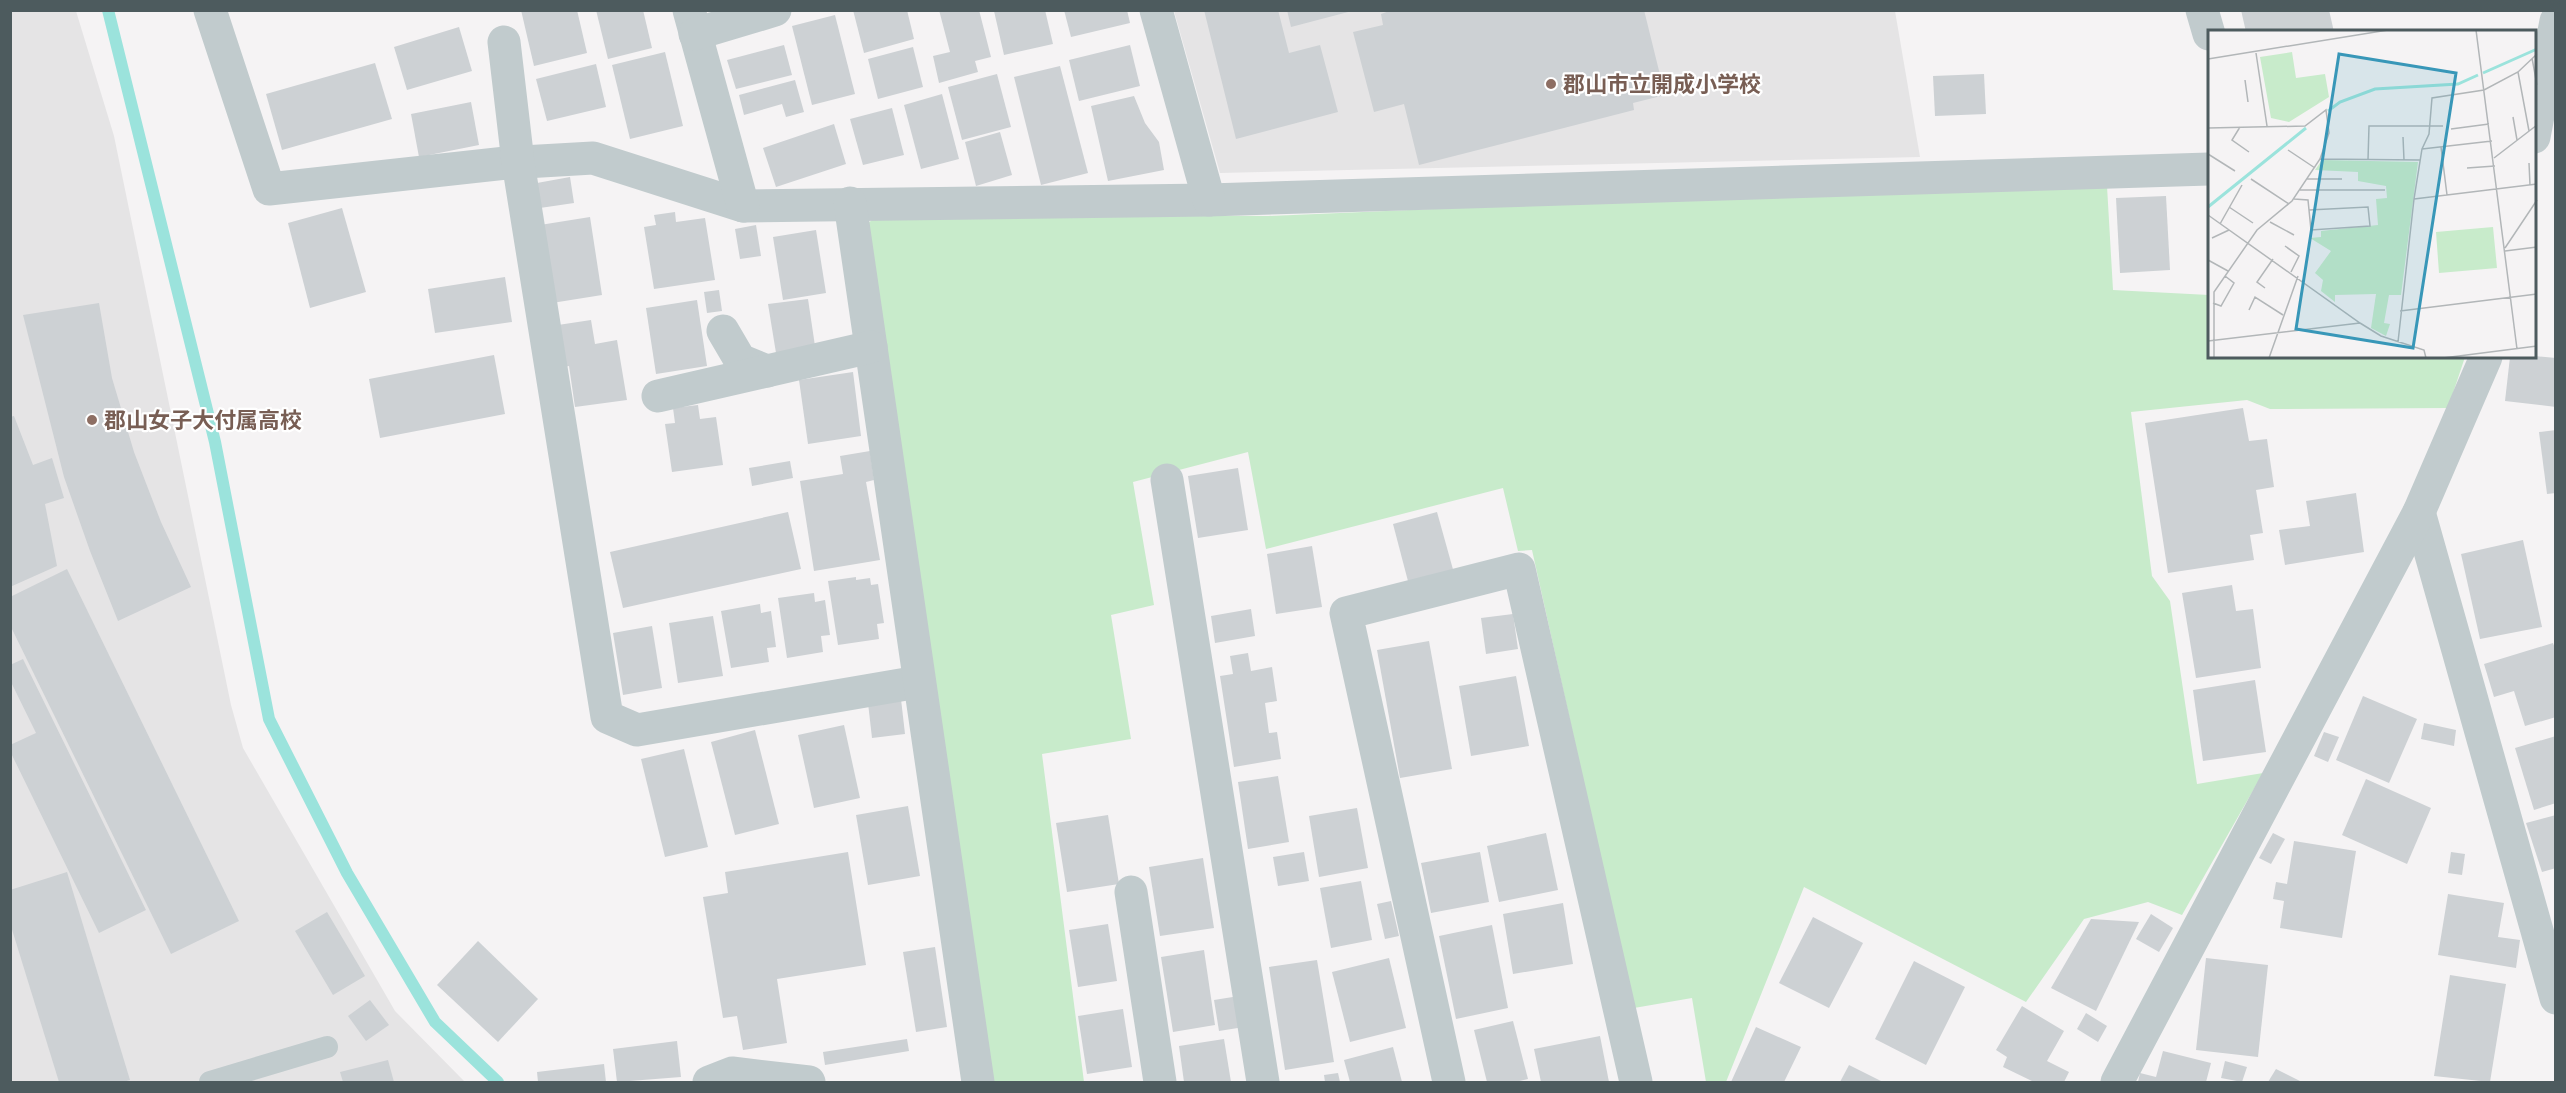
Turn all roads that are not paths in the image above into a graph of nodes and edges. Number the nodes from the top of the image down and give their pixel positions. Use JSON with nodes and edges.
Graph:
{"nodes":[{"id":1,"x":210,"y":10,"type":"edge"},
{"id":2,"x":775,"y":10,"type":"edge"},
{"id":3,"x":1156,"y":10,"type":"edge"},
{"id":4,"x":2202,"y":10,"type":"edge"},
{"id":5,"x":2556,"y":21,"type":"edge"},
{"id":6,"x":692,"y":22,"type":"edge"},
{"id":7,"x":2208,"y":31,"type":"edge"},
{"id":8,"x":504,"y":42,"type":"dead end"},
{"id":9,"x":2536,"y":132,"type":"edge"},
{"id":10,"x":518,"y":162,"type":"junction"},
{"id":11,"x":2208,"y":169,"type":"edge"},
{"id":12,"x":1209,"y":200,"type":"junction"},
{"id":13,"x":850,"y":203,"type":"junction"},
{"id":14,"x":743,"y":206,"type":"junction"},
{"id":15,"x":723,"y":331,"type":"dead end"},
{"id":16,"x":871,"y":347,"type":"junction"},
{"id":17,"x":2486,"y":358,"type":"edge"},
{"id":18,"x":766,"y":371,"type":"junction"},
{"id":19,"x":658,"y":396,"type":"dead end"},
{"id":20,"x":1167,"y":480,"type":"dead end"},
{"id":21,"x":2419,"y":512,"type":"junction"},
{"id":22,"x":918,"y":682,"type":"junction"},
{"id":23,"x":1131,"y":892,"type":"dead end"},
{"id":24,"x":2556,"y":998,"type":"edge"},
{"id":25,"x":327,"y":1047,"type":"dead end"},
{"id":26,"x":210,"y":1083,"type":"edge"},
{"id":27,"x":709,"y":1083,"type":"edge"},
{"id":28,"x":809,"y":1083,"type":"edge"},
{"id":29,"x":978,"y":1083,"type":"edge"},
{"id":30,"x":1160,"y":1083,"type":"edge"},
{"id":31,"x":1263,"y":1083,"type":"edge"},
{"id":32,"x":1449,"y":1083,"type":"edge"},
{"id":33,"x":1636,"y":1083,"type":"edge"},
{"id":34,"x":2117,"y":1083,"type":"edge"}],
"edges":[{"from":1,"to":10,"type":"street"},
{"from":2,"to":6,"type":"street"},
{"from":3,"to":12,"type":"street"},
{"from":4,"to":7,"type":"street"},
{"from":5,"to":9,"type":"street"},
{"from":6,"to":14,"type":"street"},
{"from":8,"to":10,"type":"street"},
{"from":10,"to":14,"type":"street"},
{"from":10,"to":22,"type":"street"},
{"from":11,"to":12,"type":"street"},
{"from":12,"to":13,"type":"street"},
{"from":13,"to":14,"type":"street"},
{"from":13,"to":16,"type":"street"},
{"from":15,"to":18,"type":"street"},
{"from":16,"to":18,"type":"street"},
{"from":16,"to":22,"type":"street"},
{"from":17,"to":21,"type":"street"},
{"from":18,"to":19,"type":"street"},
{"from":20,"to":31,"type":"street"},
{"from":21,"to":24,"type":"street"},
{"from":21,"to":34,"type":"street"},
{"from":22,"to":29,"type":"street"},
{"from":23,"to":30,"type":"street"},
{"from":25,"to":26,"type":"lane"},
{"from":27,"to":28,"type":"street"},
{"from":32,"to":33,"type":"street"}]}
